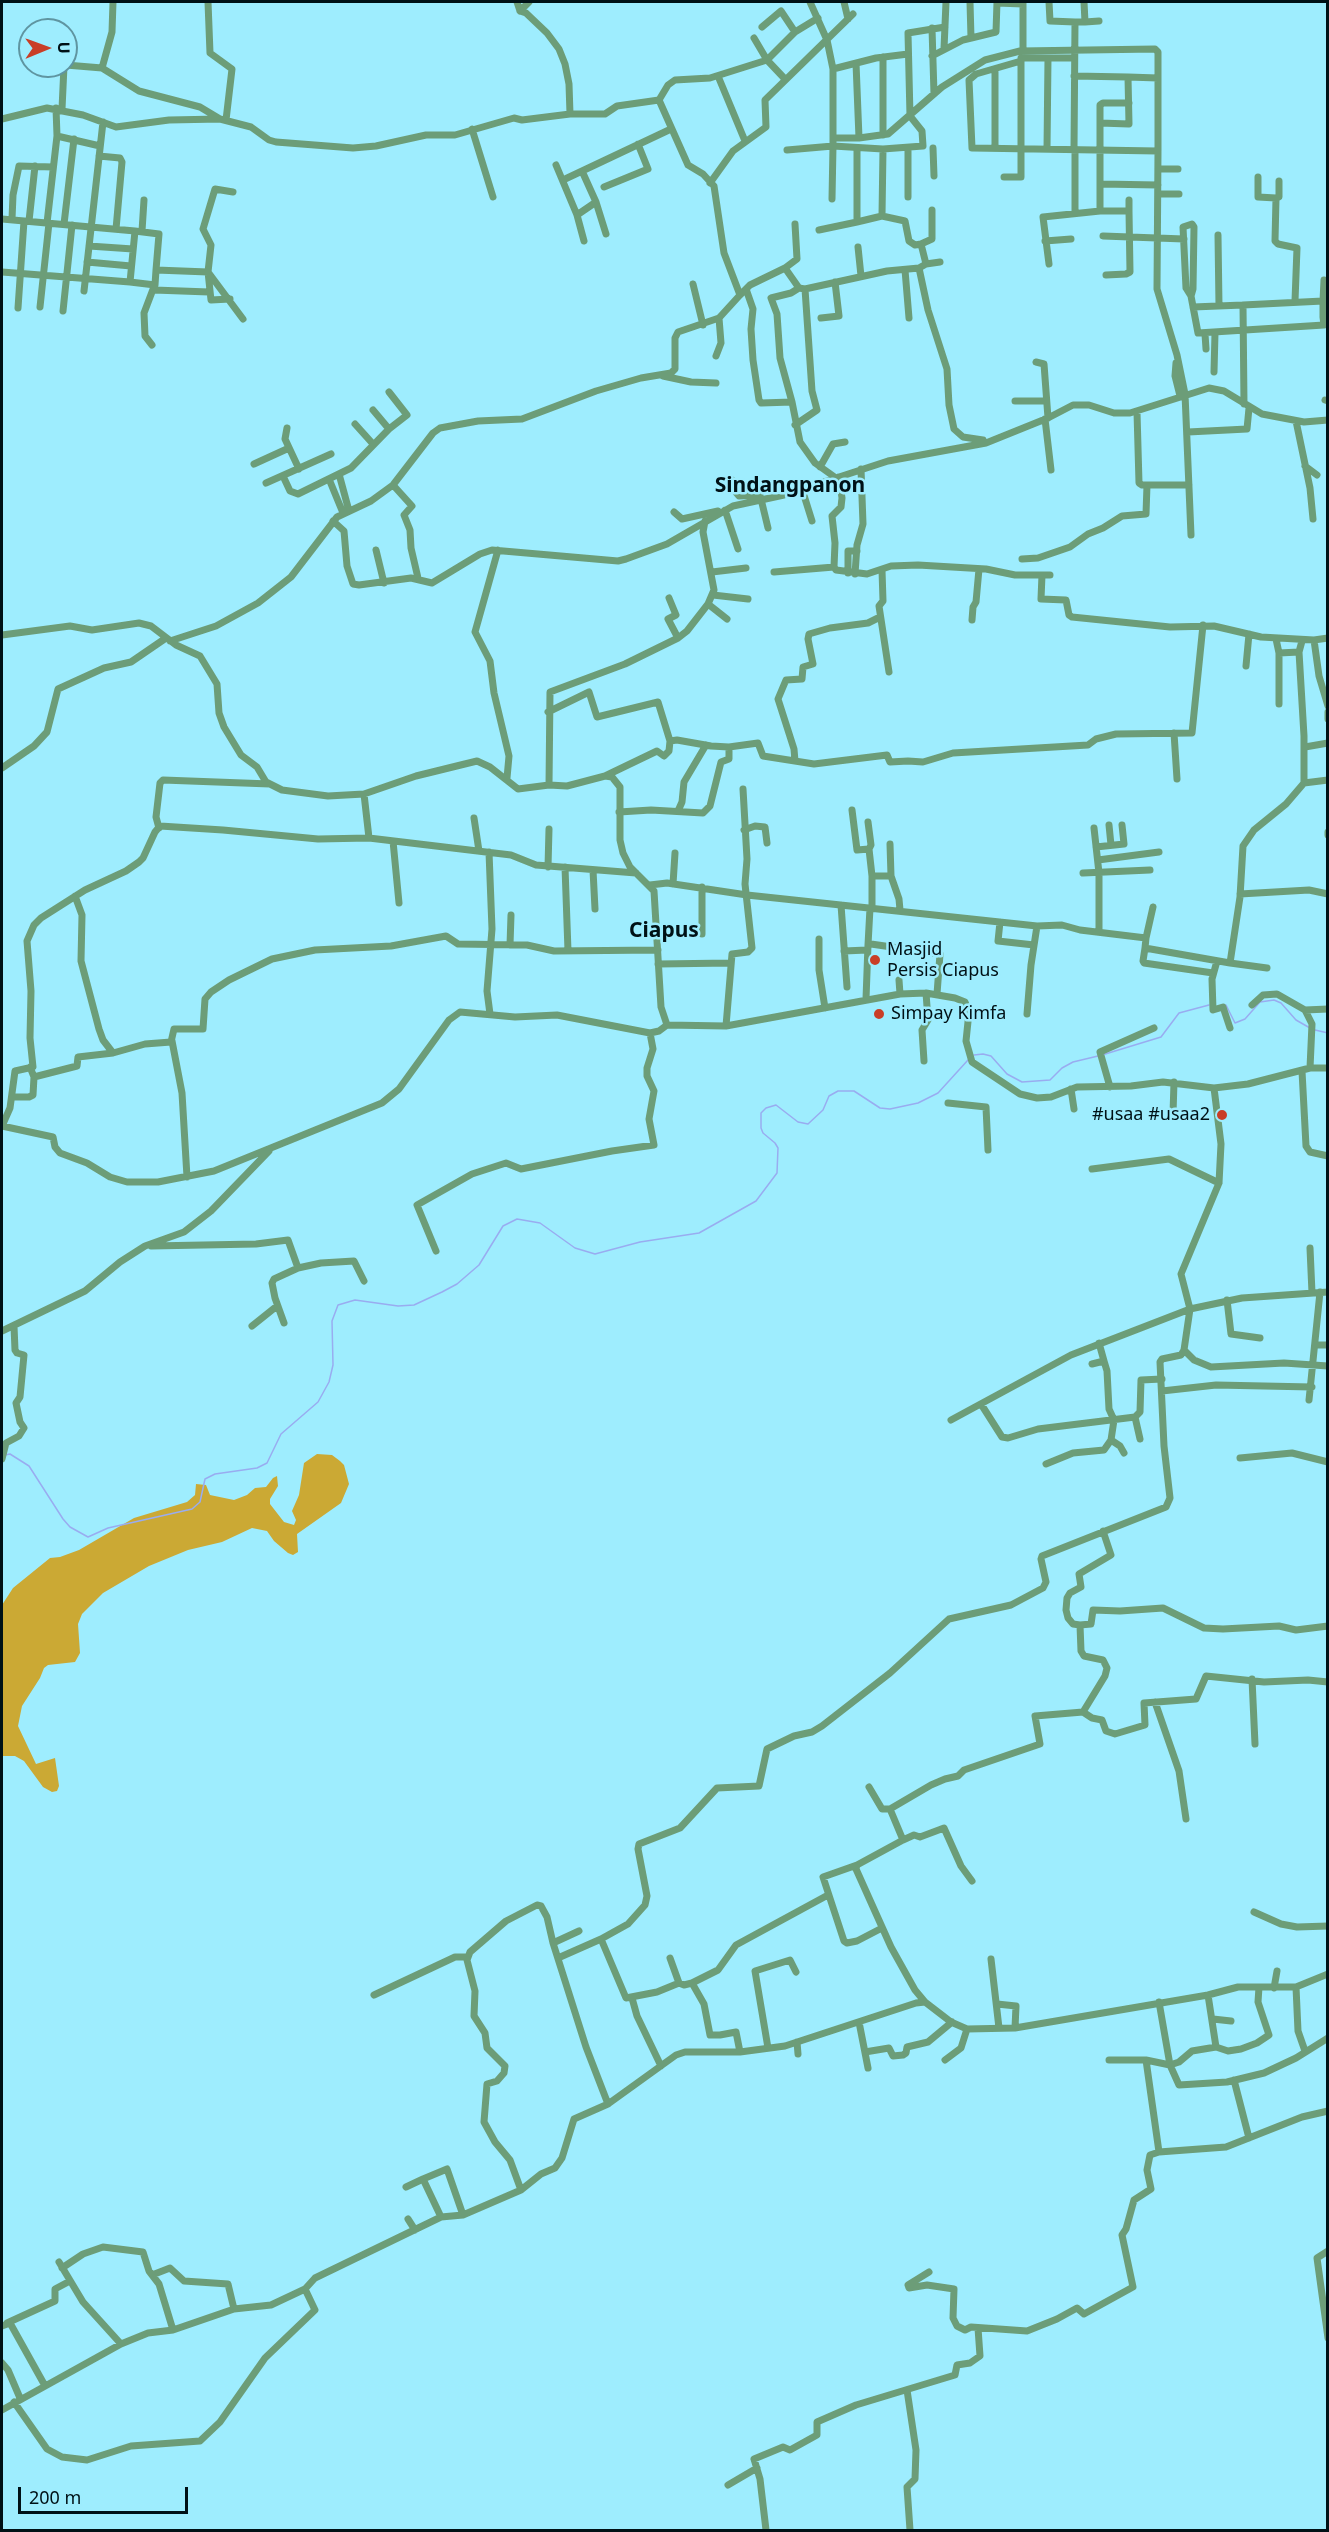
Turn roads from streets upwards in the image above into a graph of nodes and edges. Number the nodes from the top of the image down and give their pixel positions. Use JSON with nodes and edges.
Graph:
{"nodes":[{"id":1,"x":113,"y":2,"type":"edge"},
{"id":2,"x":208,"y":2,"type":"edge"},
{"id":3,"x":518,"y":2,"type":"edge"},
{"id":4,"x":529,"y":2,"type":"edge"},
{"id":5,"x":810,"y":2,"type":"edge"},
{"id":6,"x":844,"y":2,"type":"edge"},
{"id":7,"x":946,"y":2,"type":"edge"},
{"id":8,"x":970,"y":2,"type":"edge"},
{"id":9,"x":997,"y":2,"type":"edge"},
{"id":10,"x":1049,"y":2,"type":"edge"},
{"id":11,"x":1084,"y":2,"type":"edge"},
{"id":12,"x":1023,"y":3,"type":"edge"},
{"id":13,"x":520,"y":11,"type":"junction"},
{"id":14,"x":818,"y":18,"type":"junction"},
{"id":15,"x":1099,"y":21,"type":"dead end"},
{"id":16,"x":1075,"y":22,"type":"junction"},
{"id":17,"x":1085,"y":22,"type":"junction"},
{"id":18,"x":762,"y":27,"type":"dead end"},
{"id":19,"x":945,"y":27,"type":"junction"},
{"id":20,"x":932,"y":28,"type":"junction"},
{"id":21,"x":795,"y":32,"type":"junction"},
{"id":22,"x":754,"y":38,"type":"dead end"},
{"id":23,"x":971,"y":38,"type":"junction"},
{"id":24,"x":827,"y":40,"type":"junction"},
{"id":25,"x":944,"y":49,"type":"junction"},
{"id":26,"x":1074,"y":49,"type":"junction"},
{"id":27,"x":908,"y":54,"type":"junction"},
{"id":28,"x":1021,"y":55,"type":"junction"},
{"id":29,"x":932,"y":56,"type":"junction"},
{"id":30,"x":882,"y":57,"type":"junction"},
{"id":31,"x":1048,"y":58,"type":"junction"},
{"id":32,"x":1074,"y":58,"type":"junction"},
{"id":33,"x":767,"y":60,"type":"junction"},
{"id":34,"x":856,"y":63,"type":"junction"},
{"id":35,"x":78,"y":66,"type":"edge"},
{"id":36,"x":102,"y":68,"type":"junction"},
{"id":37,"x":833,"y":69,"type":"junction"},
{"id":38,"x":995,"y":69,"type":"junction"},
{"id":39,"x":718,"y":76,"type":"junction"},
{"id":40,"x":1074,"y":76,"type":"junction"},
{"id":41,"x":1128,"y":77,"type":"junction"},
{"id":42,"x":63,"y":78,"type":"edge"},
{"id":43,"x":1158,"y":78,"type":"junction"},
{"id":44,"x":785,"y":79,"type":"junction"},
{"id":45,"x":934,"y":94,"type":"junction"},
{"id":46,"x":659,"y":100,"type":"junction"},
{"id":47,"x":1129,"y":103,"type":"junction"},
{"id":48,"x":59,"y":109,"type":"junction"},
{"id":49,"x":570,"y":114,"type":"junction"},
{"id":50,"x":910,"y":116,"type":"junction"},
{"id":51,"x":2,"y":119,"type":"edge"},
{"id":52,"x":223,"y":120,"type":"junction"},
{"id":53,"x":103,"y":122,"type":"junction"},
{"id":54,"x":1100,"y":123,"type":"junction"},
{"id":55,"x":472,"y":129,"type":"junction"},
{"id":56,"x":670,"y":129,"type":"junction"},
{"id":57,"x":883,"y":135,"type":"junction"},
{"id":58,"x":57,"y":136,"type":"junction"},
{"id":59,"x":833,"y":138,"type":"junction"},
{"id":60,"x":859,"y":138,"type":"junction"},
{"id":61,"x":74,"y":140,"type":"junction"},
{"id":62,"x":745,"y":141,"type":"junction"},
{"id":63,"x":638,"y":144,"type":"junction"},
{"id":64,"x":100,"y":146,"type":"junction"},
{"id":65,"x":833,"y":146,"type":"junction"},
{"id":66,"x":923,"y":146,"type":"junction"},
{"id":67,"x":857,"y":148,"type":"junction"},
{"id":68,"x":908,"y":148,"type":"junction"},
{"id":69,"x":995,"y":148,"type":"junction"},
{"id":70,"x":883,"y":149,"type":"junction"},
{"id":71,"x":1022,"y":149,"type":"junction"},
{"id":72,"x":1047,"y":149,"type":"junction"},
{"id":73,"x":787,"y":150,"type":"dead end"},
{"id":74,"x":1075,"y":150,"type":"junction"},
{"id":75,"x":1158,"y":150,"type":"junction"},
{"id":76,"x":1100,"y":151,"type":"junction"},
{"id":77,"x":99,"y":156,"type":"junction"},
{"id":78,"x":556,"y":165,"type":"dead end"},
{"id":79,"x":35,"y":166,"type":"junction"},
{"id":80,"x":53,"y":167,"type":"junction"},
{"id":81,"x":1158,"y":169,"type":"junction"},
{"id":82,"x":1178,"y":169,"type":"dead end"},
{"id":83,"x":582,"y":171,"type":"junction"},
{"id":84,"x":934,"y":176,"type":"dead end"},
{"id":85,"x":1004,"y":177,"type":"dead end"},
{"id":86,"x":1258,"y":177,"type":"dead end"},
{"id":87,"x":563,"y":180,"type":"junction"},
{"id":88,"x":1279,"y":181,"type":"dead end"},
{"id":89,"x":710,"y":183,"type":"junction"},
{"id":90,"x":1101,"y":184,"type":"junction"},
{"id":91,"x":1158,"y":184,"type":"junction"},
{"id":92,"x":604,"y":187,"type":"dead end"},
{"id":93,"x":232,"y":192,"type":"dead end"},
{"id":94,"x":1158,"y":194,"type":"junction"},
{"id":95,"x":1179,"y":194,"type":"dead end"},
{"id":96,"x":493,"y":197,"type":"dead end"},
{"id":97,"x":908,"y":197,"type":"dead end"},
{"id":98,"x":1276,"y":198,"type":"junction"},
{"id":99,"x":832,"y":199,"type":"dead end"},
{"id":100,"x":144,"y":200,"type":"dead end"},
{"id":101,"x":1129,"y":200,"type":"dead end"},
{"id":102,"x":596,"y":202,"type":"junction"},
{"id":103,"x":932,"y":210,"type":"dead end"},
{"id":104,"x":1100,"y":211,"type":"junction"},
{"id":105,"x":1129,"y":211,"type":"junction"},
{"id":106,"x":1075,"y":213,"type":"junction"},
{"id":107,"x":577,"y":215,"type":"junction"},
{"id":108,"x":882,"y":216,"type":"junction"},
{"id":109,"x":2,"y":219,"type":"edge"},
{"id":110,"x":12,"y":219,"type":"junction"},
{"id":111,"x":27,"y":221,"type":"junction"},
{"id":112,"x":857,"y":222,"type":"junction"},
{"id":113,"x":48,"y":223,"type":"junction"},
{"id":114,"x":68,"y":225,"type":"junction"},
{"id":115,"x":795,"y":225,"type":"dead end"},
{"id":116,"x":91,"y":227,"type":"junction"},
{"id":117,"x":117,"y":229,"type":"junction"},
{"id":118,"x":819,"y":230,"type":"dead end"},
{"id":119,"x":139,"y":231,"type":"junction"},
{"id":120,"x":606,"y":234,"type":"dead end"},
{"id":121,"x":1129,"y":235,"type":"junction"},
{"id":122,"x":1218,"y":235,"type":"dead end"},
{"id":123,"x":1103,"y":236,"type":"dead end"},
{"id":124,"x":1158,"y":238,"type":"junction"},
{"id":125,"x":1071,"y":239,"type":"dead end"},
{"id":126,"x":1184,"y":239,"type":"junction"},
{"id":127,"x":584,"y":241,"type":"dead end"},
{"id":128,"x":1045,"y":241,"type":"junction"},
{"id":129,"x":921,"y":244,"type":"junction"},
{"id":130,"x":89,"y":246,"type":"junction"},
{"id":131,"x":858,"y":247,"type":"dead end"},
{"id":132,"x":134,"y":249,"type":"junction"},
{"id":133,"x":87,"y":262,"type":"junction"},
{"id":134,"x":940,"y":262,"type":"dead end"},
{"id":135,"x":1049,"y":264,"type":"dead end"},
{"id":136,"x":131,"y":266,"type":"junction"},
{"id":137,"x":922,"y":266,"type":"junction"},
{"id":138,"x":785,"y":268,"type":"junction"},
{"id":139,"x":156,"y":270,"type":"junction"},
{"id":140,"x":905,"y":270,"type":"junction"},
{"id":141,"x":2,"y":272,"type":"edge"},
{"id":142,"x":208,"y":272,"type":"junction"},
{"id":143,"x":20,"y":274,"type":"junction"},
{"id":144,"x":1106,"y":274,"type":"dead end"},
{"id":145,"x":43,"y":276,"type":"junction"},
{"id":146,"x":861,"y":276,"type":"junction"},
{"id":147,"x":66,"y":278,"type":"junction"},
{"id":148,"x":85,"y":279,"type":"junction"},
{"id":149,"x":1324,"y":280,"type":"dead end"},
{"id":150,"x":130,"y":282,"type":"junction"},
{"id":151,"x":835,"y":282,"type":"junction"},
{"id":152,"x":693,"y":284,"type":"dead end"},
{"id":153,"x":154,"y":287,"type":"junction"},
{"id":154,"x":802,"y":288,"type":"junction"},
{"id":155,"x":746,"y":289,"type":"junction"},
{"id":156,"x":84,"y":291,"type":"dead end"},
{"id":157,"x":209,"y":292,"type":"junction"},
{"id":158,"x":740,"y":295,"type":"junction"},
{"id":159,"x":1191,"y":296,"type":"junction"},
{"id":160,"x":230,"y":299,"type":"junction"},
{"id":161,"x":1323,"y":301,"type":"junction"},
{"id":162,"x":1295,"y":302,"type":"junction"},
{"id":163,"x":1243,"y":305,"type":"junction"},
{"id":164,"x":1219,"y":306,"type":"junction"},
{"id":165,"x":40,"y":307,"type":"dead end"},
{"id":166,"x":1192,"y":307,"type":"junction"},
{"id":167,"x":18,"y":308,"type":"dead end"},
{"id":168,"x":63,"y":311,"type":"dead end"},
{"id":169,"x":1325,"y":317,"type":"edge"},
{"id":170,"x":719,"y":318,"type":"junction"},
{"id":171,"x":821,"y":318,"type":"dead end"},
{"id":172,"x":909,"y":318,"type":"dead end"},
{"id":173,"x":243,"y":319,"type":"dead end"},
{"id":174,"x":703,"y":325,"type":"junction"},
{"id":175,"x":1243,"y":330,"type":"junction"},
{"id":176,"x":1215,"y":333,"type":"junction"},
{"id":177,"x":1205,"y":334,"type":"junction"},
{"id":178,"x":152,"y":345,"type":"dead end"},
{"id":179,"x":1206,"y":349,"type":"dead end"},
{"id":180,"x":717,"y":356,"type":"dead end"},
{"id":181,"x":1036,"y":362,"type":"dead end"},
{"id":182,"x":1214,"y":372,"type":"dead end"},
{"id":183,"x":661,"y":375,"type":"junction"},
{"id":184,"x":716,"y":383,"type":"dead end"},
{"id":185,"x":1181,"y":389,"type":"junction"},
{"id":186,"x":388,"y":392,"type":"dead end"},
{"id":187,"x":792,"y":402,"type":"junction"},
{"id":188,"x":1015,"y":402,"type":"dead end"},
{"id":189,"x":1247,"y":406,"type":"junction"},
{"id":190,"x":374,"y":410,"type":"dead end"},
{"id":191,"x":1047,"y":410,"type":"junction"},
{"id":192,"x":1137,"y":412,"type":"junction"},
{"id":193,"x":1328,"y":420,"type":"edge"},
{"id":194,"x":1296,"y":421,"type":"junction"},
{"id":195,"x":355,"y":424,"type":"dead end"},
{"id":196,"x":795,"y":426,"type":"junction"},
{"id":197,"x":286,"y":428,"type":"dead end"},
{"id":198,"x":389,"y":429,"type":"junction"},
{"id":199,"x":1188,"y":432,"type":"junction"},
{"id":200,"x":845,"y":442,"type":"dead end"},
{"id":201,"x":990,"y":442,"type":"junction"},
{"id":202,"x":374,"y":444,"type":"junction"},
{"id":203,"x":290,"y":448,"type":"junction"},
{"id":204,"x":331,"y":454,"type":"dead end"},
{"id":205,"x":254,"y":464,"type":"dead end"},
{"id":206,"x":818,"y":465,"type":"junction"},
{"id":207,"x":1305,"y":466,"type":"junction"},
{"id":208,"x":299,"y":469,"type":"junction"},
{"id":209,"x":861,"y":469,"type":"junction"},
{"id":210,"x":1051,"y":470,"type":"dead end"},
{"id":211,"x":339,"y":474,"type":"junction"},
{"id":212,"x":1317,"y":475,"type":"dead end"},
{"id":213,"x":283,"y":476,"type":"junction"},
{"id":214,"x":837,"y":478,"type":"junction"},
{"id":215,"x":329,"y":479,"type":"junction"},
{"id":216,"x":732,"y":480,"type":"dead end"},
{"id":217,"x":266,"y":483,"type":"dead end"},
{"id":218,"x":393,"y":485,"type":"junction"},
{"id":219,"x":1147,"y":485,"type":"junction"},
{"id":220,"x":1189,"y":485,"type":"junction"},
{"id":221,"x":802,"y":489,"type":"junction"},
{"id":222,"x":771,"y":497,"type":"junction"},
{"id":223,"x":761,"y":499,"type":"junction"},
{"id":224,"x":727,"y":509,"type":"junction"},
{"id":225,"x":346,"y":512,"type":"junction"},
{"id":226,"x":674,"y":512,"type":"dead end"},
{"id":227,"x":1313,"y":519,"type":"dead end"},
{"id":228,"x":333,"y":521,"type":"junction"},
{"id":229,"x":705,"y":521,"type":"junction"},
{"id":230,"x":812,"y":521,"type":"dead end"},
{"id":231,"x":768,"y":528,"type":"dead end"},
{"id":232,"x":1191,"y":535,"type":"dead end"},
{"id":233,"x":738,"y":549,"type":"dead end"},
{"id":234,"x":376,"y":550,"type":"dead end"},
{"id":235,"x":498,"y":550,"type":"junction"},
{"id":236,"x":1022,"y":559,"type":"dead end"},
{"id":237,"x":834,"y":567,"type":"junction"},
{"id":238,"x":746,"y":568,"type":"dead end"},
{"id":239,"x":979,"y":569,"type":"junction"},
{"id":240,"x":882,"y":570,"type":"junction"},
{"id":241,"x":712,"y":572,"type":"junction"},
{"id":242,"x":774,"y":572,"type":"dead end"},
{"id":243,"x":852,"y":573,"type":"junction"},
{"id":244,"x":418,"y":579,"type":"junction"},
{"id":245,"x":384,"y":583,"type":"junction"},
{"id":246,"x":713,"y":596,"type":"junction"},
{"id":247,"x":669,"y":598,"type":"dead end"},
{"id":248,"x":748,"y":599,"type":"dead end"},
{"id":249,"x":708,"y":604,"type":"junction"},
{"id":250,"x":880,"y":617,"type":"junction"},
{"id":251,"x":727,"y":619,"type":"dead end"},
{"id":252,"x":972,"y":620,"type":"dead end"},
{"id":253,"x":1203,"y":625,"type":"junction"},
{"id":254,"x":1249,"y":634,"type":"junction"},
{"id":255,"x":2,"y":635,"type":"edge"},
{"id":256,"x":1328,"y":638,"type":"edge"},
{"id":257,"x":678,"y":639,"type":"junction"},
{"id":258,"x":1276,"y":639,"type":"junction"},
{"id":259,"x":168,"y":640,"type":"junction"},
{"id":260,"x":1314,"y":640,"type":"junction"},
{"id":261,"x":1302,"y":641,"type":"junction"},
{"id":262,"x":1299,"y":652,"type":"junction"},
{"id":263,"x":1279,"y":653,"type":"junction"},
{"id":264,"x":1246,"y":666,"type":"dead end"},
{"id":265,"x":890,"y":672,"type":"dead end"},
{"id":266,"x":1326,"y":691,"type":"edge"},
{"id":267,"x":1279,"y":704,"type":"dead end"},
{"id":268,"x":1328,"y":706,"type":"edge"},
{"id":269,"x":548,"y":712,"type":"junction"},
{"id":270,"x":1328,"y":712,"type":"edge"},
{"id":271,"x":1328,"y":719,"type":"edge"},
{"id":272,"x":1174,"y":733,"type":"junction"},
{"id":273,"x":670,"y":741,"type":"junction"},
{"id":274,"x":1328,"y":743,"type":"edge"},
{"id":275,"x":706,"y":746,"type":"junction"},
{"id":276,"x":729,"y":747,"type":"junction"},
{"id":277,"x":1305,"y":747,"type":"junction"},
{"id":278,"x":795,"y":761,"type":"junction"},
{"id":279,"x":2,"y":768,"type":"edge"},
{"id":280,"x":605,"y":776,"type":"junction"},
{"id":281,"x":507,"y":778,"type":"junction"},
{"id":282,"x":1177,"y":779,"type":"dead end"},
{"id":283,"x":1328,"y":780,"type":"edge"},
{"id":284,"x":1304,"y":783,"type":"junction"},
{"id":285,"x":270,"y":784,"type":"junction"},
{"id":286,"x":549,"y":785,"type":"junction"},
{"id":287,"x":742,"y":789,"type":"dead end"},
{"id":288,"x":364,"y":794,"type":"junction"},
{"id":289,"x":852,"y":810,"type":"dead end"},
{"id":290,"x":678,"y":811,"type":"junction"},
{"id":291,"x":619,"y":812,"type":"junction"},
{"id":292,"x":474,"y":818,"type":"dead end"},
{"id":293,"x":868,"y":822,"type":"dead end"},
{"id":294,"x":1109,"y":825,"type":"dead end"},
{"id":295,"x":1122,"y":825,"type":"dead end"},
{"id":296,"x":159,"y":828,"type":"junction"},
{"id":297,"x":1094,"y":828,"type":"dead end"},
{"id":298,"x":549,"y":829,"type":"dead end"},
{"id":299,"x":744,"y":830,"type":"junction"},
{"id":300,"x":369,"y":838,"type":"junction"},
{"id":301,"x":393,"y":841,"type":"junction"},
{"id":302,"x":767,"y":843,"type":"dead end"},
{"id":303,"x":890,"y":844,"type":"dead end"},
{"id":304,"x":1111,"y":845,"type":"junction"},
{"id":305,"x":1096,"y":847,"type":"junction"},
{"id":306,"x":868,"y":849,"type":"junction"},
{"id":307,"x":479,"y":851,"type":"junction"},
{"id":308,"x":489,"y":852,"type":"junction"},
{"id":309,"x":1159,"y":852,"type":"dead end"},
{"id":310,"x":675,"y":854,"type":"dead end"},
{"id":311,"x":1098,"y":860,"type":"junction"},
{"id":312,"x":548,"y":867,"type":"junction"},
{"id":313,"x":566,"y":867,"type":"junction"},
{"id":314,"x":593,"y":870,"type":"junction"},
{"id":315,"x":1150,"y":870,"type":"dead end"},
{"id":316,"x":636,"y":873,"type":"junction"},
{"id":317,"x":1083,"y":873,"type":"dead end"},
{"id":318,"x":1099,"y":873,"type":"junction"},
{"id":319,"x":872,"y":876,"type":"junction"},
{"id":320,"x":891,"y":876,"type":"junction"},
{"id":321,"x":673,"y":884,"type":"junction"},
{"id":322,"x":650,"y":885,"type":"junction"},
{"id":323,"x":702,"y":888,"type":"junction"},
{"id":324,"x":1240,"y":894,"type":"junction"},
{"id":325,"x":1328,"y":894,"type":"edge"},
{"id":326,"x":747,"y":895,"type":"junction"},
{"id":327,"x":75,"y":896,"type":"junction"},
{"id":328,"x":399,"y":903,"type":"dead end"},
{"id":329,"x":841,"y":905,"type":"junction"},
{"id":330,"x":1153,"y":907,"type":"dead end"},
{"id":331,"x":871,"y":908,"type":"junction"},
{"id":332,"x":595,"y":909,"type":"dead end"},
{"id":333,"x":900,"y":910,"type":"junction"},
{"id":334,"x":511,"y":915,"type":"dead end"},
{"id":335,"x":1000,"y":922,"type":"junction"},
{"id":336,"x":1037,"y":926,"type":"junction"},
{"id":337,"x":1099,"y":932,"type":"junction"},
{"id":338,"x":702,"y":934,"type":"dead end"},
{"id":339,"x":1146,"y":938,"type":"junction"},
{"id":340,"x":819,"y":939,"type":"dead end"},
{"id":341,"x":492,"y":944,"type":"junction"},
{"id":342,"x":510,"y":945,"type":"junction"},
{"id":343,"x":1034,"y":945,"type":"junction"},
{"id":344,"x":868,"y":947,"type":"junction"},
{"id":345,"x":1144,"y":948,"type":"junction"},
{"id":346,"x":658,"y":950,"type":"junction"},
{"id":347,"x":568,"y":951,"type":"junction"},
{"id":348,"x":844,"y":951,"type":"junction"},
{"id":349,"x":1216,"y":961,"type":"junction"},
{"id":350,"x":658,"y":963,"type":"junction"},
{"id":351,"x":731,"y":963,"type":"junction"},
{"id":352,"x":1230,"y":963,"type":"junction"},
{"id":353,"x":1267,"y":968,"type":"dead end"},
{"id":354,"x":1213,"y":973,"type":"junction"},
{"id":355,"x":899,"y":980,"type":"dead end"},
{"id":356,"x":847,"y":987,"type":"dead end"},
{"id":357,"x":926,"y":993,"type":"junction"},
{"id":358,"x":900,"y":994,"type":"junction"},
{"id":359,"x":937,"y":994,"type":"junction"},
{"id":360,"x":866,"y":999,"type":"junction"},
{"id":361,"x":1252,"y":1005,"type":"dead end"},
{"id":362,"x":825,"y":1008,"type":"junction"},
{"id":363,"x":1328,"y":1009,"type":"edge"},
{"id":364,"x":1305,"y":1010,"type":"junction"},
{"id":365,"x":490,"y":1014,"type":"junction"},
{"id":366,"x":1027,"y":1014,"type":"dead end"},
{"id":367,"x":667,"y":1025,"type":"junction"},
{"id":368,"x":726,"y":1026,"type":"junction"},
{"id":369,"x":1154,"y":1028,"type":"dead end"},
{"id":370,"x":1230,"y":1028,"type":"dead end"},
{"id":371,"x":650,"y":1033,"type":"junction"},
{"id":372,"x":172,"y":1041,"type":"junction"},
{"id":373,"x":113,"y":1053,"type":"junction"},
{"id":374,"x":924,"y":1061,"type":"dead end"},
{"id":375,"x":30,"y":1067,"type":"junction"},
{"id":376,"x":1310,"y":1068,"type":"junction"},
{"id":377,"x":1328,"y":1068,"type":"edge"},
{"id":378,"x":1302,"y":1071,"type":"junction"},
{"id":379,"x":34,"y":1077,"type":"junction"},
{"id":380,"x":1174,"y":1082,"type":"junction"},
{"id":381,"x":1110,"y":1087,"type":"junction"},
{"id":382,"x":1214,"y":1088,"type":"junction"},
{"id":383,"x":1071,"y":1089,"type":"junction"},
{"id":384,"x":12,"y":1097,"type":"junction"},
{"id":385,"x":948,"y":1103,"type":"dead end"},
{"id":386,"x":1074,"y":1109,"type":"dead end"},
{"id":387,"x":1173,"y":1114,"type":"dead end"},
{"id":388,"x":271,"y":1150,"type":"junction"},
{"id":389,"x":988,"y":1150,"type":"dead end"},
{"id":390,"x":1328,"y":1156,"type":"edge"},
{"id":391,"x":1092,"y":1169,"type":"dead end"},
{"id":392,"x":187,"y":1176,"type":"junction"},
{"id":393,"x":1219,"y":1183,"type":"junction"},
{"id":394,"x":145,"y":1246,"type":"junction"},
{"id":395,"x":1310,"y":1248,"type":"dead end"},
{"id":396,"x":436,"y":1251,"type":"dead end"},
{"id":397,"x":298,"y":1268,"type":"junction"},
{"id":398,"x":364,"y":1281,"type":"dead end"},
{"id":399,"x":1278,"y":1286,"type":"dead end"},
{"id":400,"x":1320,"y":1293,"type":"edge"},
{"id":401,"x":1279,"y":1294,"type":"junction"},
{"id":402,"x":1227,"y":1300,"type":"junction"},
{"id":403,"x":277,"y":1306,"type":"junction"},
{"id":404,"x":1190,"y":1309,"type":"junction"},
{"id":405,"x":1318,"y":1320,"type":"junction"},
{"id":406,"x":1328,"y":1321,"type":"edge"},
{"id":407,"x":284,"y":1323,"type":"dead end"},
{"id":408,"x":14,"y":1326,"type":"junction"},
{"id":409,"x":252,"y":1326,"type":"dead end"},
{"id":410,"x":2,"y":1331,"type":"edge"},
{"id":411,"x":1260,"y":1338,"type":"dead end"},
{"id":412,"x":1099,"y":1343,"type":"junction"},
{"id":413,"x":1317,"y":1345,"type":"junction"},
{"id":414,"x":1328,"y":1345,"type":"edge"},
{"id":415,"x":1184,"y":1350,"type":"junction"},
{"id":416,"x":1104,"y":1361,"type":"junction"},
{"id":417,"x":1092,"y":1364,"type":"dead end"},
{"id":418,"x":1314,"y":1365,"type":"junction"},
{"id":419,"x":1328,"y":1366,"type":"edge"},
{"id":420,"x":1162,"y":1379,"type":"junction"},
{"id":421,"x":1311,"y":1387,"type":"junction"},
{"id":422,"x":1162,"y":1390,"type":"junction"},
{"id":423,"x":1310,"y":1400,"type":"dead end"},
{"id":424,"x":981,"y":1404,"type":"junction"},
{"id":425,"x":1135,"y":1417,"type":"junction"},
{"id":426,"x":951,"y":1420,"type":"dead end"},
{"id":427,"x":1114,"y":1420,"type":"junction"},
{"id":428,"x":1140,"y":1439,"type":"dead end"},
{"id":429,"x":1111,"y":1440,"type":"junction"},
{"id":430,"x":1124,"y":1453,"type":"dead end"},
{"id":431,"x":3,"y":1455,"type":"edge"},
{"id":432,"x":1240,"y":1458,"type":"dead end"},
{"id":433,"x":1328,"y":1462,"type":"edge"},
{"id":434,"x":1046,"y":1464,"type":"dead end"},
{"id":435,"x":1103,"y":1531,"type":"junction"},
{"id":436,"x":1080,"y":1625,"type":"junction"},
{"id":437,"x":1328,"y":1626,"type":"edge"},
{"id":438,"x":1252,"y":1679,"type":"junction"},
{"id":439,"x":1328,"y":1682,"type":"edge"},
{"id":440,"x":1155,"y":1702,"type":"junction"},
{"id":441,"x":1083,"y":1712,"type":"junction"},
{"id":442,"x":1255,"y":1744,"type":"dead end"},
{"id":443,"x":869,"y":1787,"type":"dead end"},
{"id":444,"x":890,"y":1809,"type":"junction"},
{"id":445,"x":1186,"y":1820,"type":"dead end"},
{"id":446,"x":903,"y":1840,"type":"junction"},
{"id":447,"x":857,"y":1865,"type":"junction"},
{"id":448,"x":972,"y":1881,"type":"dead end"},
{"id":449,"x":828,"y":1895,"type":"junction"},
{"id":450,"x":1254,"y":1912,"type":"dead end"},
{"id":451,"x":1328,"y":1926,"type":"edge"},
{"id":452,"x":882,"y":1928,"type":"junction"},
{"id":453,"x":579,"y":1931,"type":"dead end"},
{"id":454,"x":601,"y":1939,"type":"junction"},
{"id":455,"x":553,"y":1943,"type":"junction"},
{"id":456,"x":467,"y":1957,"type":"junction"},
{"id":457,"x":558,"y":1958,"type":"junction"},
{"id":458,"x":670,"y":1958,"type":"dead end"},
{"id":459,"x":991,"y":1959,"type":"dead end"},
{"id":460,"x":1277,"y":1971,"type":"dead end"},
{"id":461,"x":796,"y":1972,"type":"dead end"},
{"id":462,"x":1328,"y":1974,"type":"edge"},
{"id":463,"x":679,"y":1983,"type":"junction"},
{"id":464,"x":692,"y":1983,"type":"junction"},
{"id":465,"x":1259,"y":1987,"type":"junction"},
{"id":466,"x":1296,"y":1987,"type":"junction"},
{"id":467,"x":1274,"y":1988,"type":"junction"},
{"id":468,"x":374,"y":1995,"type":"dead end"},
{"id":469,"x":1208,"y":1995,"type":"junction"},
{"id":470,"x":632,"y":1998,"type":"junction"},
{"id":471,"x":925,"y":2002,"type":"junction"},
{"id":472,"x":1159,"y":2002,"type":"junction"},
{"id":473,"x":997,"y":2004,"type":"junction"},
{"id":474,"x":1213,"y":2019,"type":"junction"},
{"id":475,"x":1231,"y":2020,"type":"dead end"},
{"id":476,"x":859,"y":2022,"type":"junction"},
{"id":477,"x":952,"y":2022,"type":"junction"},
{"id":478,"x":999,"y":2028,"type":"junction"},
{"id":479,"x":1015,"y":2028,"type":"junction"},
{"id":480,"x":967,"y":2029,"type":"junction"},
{"id":481,"x":1328,"y":2038,"type":"edge"},
{"id":482,"x":797,"y":2043,"type":"junction"},
{"id":483,"x":768,"y":2048,"type":"junction"},
{"id":484,"x":1216,"y":2048,"type":"junction"},
{"id":485,"x":1305,"y":2051,"type":"junction"},
{"id":486,"x":740,"y":2052,"type":"junction"},
{"id":487,"x":865,"y":2052,"type":"junction"},
{"id":488,"x":798,"y":2054,"type":"dead end"},
{"id":489,"x":945,"y":2060,"type":"dead end"},
{"id":490,"x":1108,"y":2060,"type":"dead end"},
{"id":491,"x":1146,"y":2060,"type":"junction"},
{"id":492,"x":1170,"y":2065,"type":"junction"},
{"id":493,"x":661,"y":2066,"type":"junction"},
{"id":494,"x":868,"y":2068,"type":"dead end"},
{"id":495,"x":1234,"y":2080,"type":"junction"},
{"id":496,"x":608,"y":2104,"type":"junction"},
{"id":497,"x":1328,"y":2111,"type":"edge"},
{"id":498,"x":1250,"y":2138,"type":"junction"},
{"id":499,"x":1159,"y":2152,"type":"junction"},
{"id":500,"x":423,"y":2179,"type":"junction"},
{"id":501,"x":406,"y":2187,"type":"dead end"},
{"id":502,"x":521,"y":2190,"type":"junction"},
{"id":503,"x":463,"y":2215,"type":"junction"},
{"id":504,"x":441,"y":2217,"type":"junction"},
{"id":505,"x":408,"y":2219,"type":"dead end"},
{"id":506,"x":415,"y":2230,"type":"junction"},
{"id":507,"x":1328,"y":2252,"type":"edge"},
{"id":508,"x":929,"y":2272,"type":"dead end"},
{"id":509,"x":1328,"y":2274,"type":"edge"},
{"id":510,"x":152,"y":2275,"type":"junction"},
{"id":511,"x":1319,"y":2276,"type":"junction"},
{"id":512,"x":70,"y":2281,"type":"junction"},
{"id":513,"x":305,"y":2289,"type":"junction"},
{"id":514,"x":1325,"y":2302,"type":"edge"},
{"id":515,"x":234,"y":2309,"type":"junction"},
{"id":516,"x":4,"y":2324,"type":"edge"},
{"id":517,"x":978,"y":2328,"type":"junction"},
{"id":518,"x":173,"y":2330,"type":"junction"},
{"id":519,"x":1327,"y":2333,"type":"edge"},
{"id":520,"x":121,"y":2344,"type":"junction"},
{"id":521,"x":2,"y":2363,"type":"edge"},
{"id":522,"x":44,"y":2384,"type":"junction"},
{"id":523,"x":906,"y":2390,"type":"junction"},
{"id":524,"x":17,"y":2400,"type":"junction"},
{"id":525,"x":2,"y":2410,"type":"edge"},
{"id":526,"x":757,"y":2468,"type":"junction"},
{"id":527,"x":728,"y":2485,"type":"dead end"},
{"id":528,"x":766,"y":2530,"type":"edge"},
{"id":529,"x":910,"y":2530,"type":"edge"}],
"edges":[{"from":1,"to":36,"type":"street"},
{"from":2,"to":52,"type":"street"},
{"from":3,"to":13,"type":"street"},
{"from":4,"to":13,"type":"street"},
{"from":5,"to":14,"type":"street"},
{"from":6,"to":24,"type":"street"},
{"from":7,"to":19,"type":"street"},
{"from":8,"to":23,"type":"street"},
{"from":9,"to":12,"type":"street"},
{"from":9,"to":23,"type":"street"},
{"from":10,"to":16,"type":"street"},
{"from":11,"to":17,"type":"street"},
{"from":12,"to":28,"type":"street"},
{"from":13,"to":49,"type":"street"},
{"from":14,"to":21,"type":"street"},
{"from":14,"to":24,"type":"street"},
{"from":15,"to":17,"type":"street"},
{"from":16,"to":17,"type":"street"},
{"from":16,"to":26,"type":"street"},
{"from":18,"to":21,"type":"street"},
{"from":19,"to":20,"type":"street"},
{"from":19,"to":25,"type":"street"},
{"from":20,"to":27,"type":"street"},
{"from":20,"to":29,"type":"street"},
{"from":21,"to":33,"type":"street"},
{"from":22,"to":33,"type":"street"},
{"from":23,"to":25,"type":"street"},
{"from":24,"to":37,"type":"street"},
{"from":24,"to":44,"type":"street"},
{"from":25,"to":29,"type":"street"},
{"from":26,"to":28,"type":"street"},
{"from":26,"to":32,"type":"street"},
{"from":26,"to":43,"type":"street"},
{"from":27,"to":30,"type":"street"},
{"from":27,"to":50,"type":"street"},
{"from":28,"to":31,"type":"street"},
{"from":28,"to":38,"type":"street"},
{"from":28,"to":45,"type":"street"},
{"from":28,"to":71,"type":"street"},
{"from":29,"to":45,"type":"street"},
{"from":30,"to":34,"type":"street"},
{"from":30,"to":57,"type":"street"},
{"from":31,"to":32,"type":"street"},
{"from":31,"to":72,"type":"street"},
{"from":32,"to":40,"type":"street"},
{"from":33,"to":39,"type":"street"},
{"from":33,"to":44,"type":"street"},
{"from":34,"to":37,"type":"street"},
{"from":34,"to":60,"type":"street"},
{"from":35,"to":36,"type":"street"},
{"from":36,"to":52,"type":"street"},
{"from":37,"to":59,"type":"street"},
{"from":38,"to":69,"type":"street"},
{"from":38,"to":69,"type":"street"},
{"from":39,"to":46,"type":"street"},
{"from":39,"to":62,"type":"street"},
{"from":40,"to":41,"type":"street"},
{"from":40,"to":74,"type":"street"},
{"from":41,"to":43,"type":"street"},
{"from":41,"to":47,"type":"street"},
{"from":42,"to":48,"type":"street"},
{"from":43,"to":75,"type":"street"},
{"from":44,"to":62,"type":"street"},
{"from":45,"to":50,"type":"street"},
{"from":46,"to":49,"type":"street"},
{"from":46,"to":56,"type":"street"},
{"from":47,"to":54,"type":"street"},
{"from":47,"to":54,"type":"street"},
{"from":48,"to":51,"type":"street"},
{"from":48,"to":53,"type":"street"},
{"from":48,"to":58,"type":"street"},
{"from":49,"to":55,"type":"street"},
{"from":50,"to":57,"type":"street"},
{"from":50,"to":66,"type":"street"},
{"from":52,"to":53,"type":"street"},
{"from":52,"to":55,"type":"street"},
{"from":53,"to":64,"type":"street"},
{"from":54,"to":76,"type":"street"},
{"from":55,"to":96,"type":"street"},
{"from":56,"to":63,"type":"street"},
{"from":56,"to":89,"type":"street"},
{"from":57,"to":60,"type":"street"},
{"from":58,"to":61,"type":"street"},
{"from":58,"to":80,"type":"street"},
{"from":59,"to":60,"type":"street"},
{"from":59,"to":65,"type":"street"},
{"from":61,"to":64,"type":"street"},
{"from":61,"to":114,"type":"street"},
{"from":62,"to":89,"type":"street"},
{"from":63,"to":83,"type":"street"},
{"from":63,"to":92,"type":"street"},
{"from":64,"to":77,"type":"street"},
{"from":65,"to":67,"type":"street"},
{"from":65,"to":73,"type":"street"},
{"from":65,"to":99,"type":"street"},
{"from":66,"to":68,"type":"street"},
{"from":66,"to":84,"type":"street"},
{"from":67,"to":70,"type":"street"},
{"from":67,"to":112,"type":"street"},
{"from":68,"to":70,"type":"street"},
{"from":68,"to":97,"type":"street"},
{"from":69,"to":71,"type":"street"},
{"from":70,"to":108,"type":"street"},
{"from":71,"to":72,"type":"street"},
{"from":71,"to":85,"type":"street"},
{"from":72,"to":74,"type":"street"},
{"from":74,"to":76,"type":"street"},
{"from":74,"to":106,"type":"street"},
{"from":75,"to":76,"type":"street"},
{"from":75,"to":81,"type":"street"},
{"from":76,"to":90,"type":"street"},
{"from":77,"to":116,"type":"street"},
{"from":77,"to":117,"type":"street"},
{"from":78,"to":87,"type":"street"},
{"from":79,"to":80,"type":"street"},
{"from":79,"to":110,"type":"street"},
{"from":79,"to":111,"type":"street"},
{"from":80,"to":113,"type":"street"},
{"from":81,"to":82,"type":"street"},
{"from":81,"to":91,"type":"street"},
{"from":83,"to":87,"type":"street"},
{"from":83,"to":102,"type":"street"},
{"from":86,"to":98,"type":"street"},
{"from":87,"to":107,"type":"street"},
{"from":88,"to":98,"type":"street"},
{"from":89,"to":158,"type":"street"},
{"from":90,"to":91,"type":"street"},
{"from":90,"to":104,"type":"street"},
{"from":91,"to":94,"type":"street"},
{"from":93,"to":142,"type":"street"},
{"from":94,"to":95,"type":"street"},
{"from":94,"to":124,"type":"street"},
{"from":98,"to":162,"type":"street"},
{"from":100,"to":119,"type":"street"},
{"from":101,"to":105,"type":"street"},
{"from":102,"to":107,"type":"street"},
{"from":102,"to":120,"type":"street"},
{"from":103,"to":129,"type":"street"},
{"from":104,"to":105,"type":"street"},
{"from":104,"to":106,"type":"street"},
{"from":105,"to":121,"type":"street"},
{"from":106,"to":128,"type":"street"},
{"from":107,"to":127,"type":"street"},
{"from":108,"to":112,"type":"street"},
{"from":108,"to":129,"type":"street"},
{"from":109,"to":110,"type":"street"},
{"from":110,"to":111,"type":"street"},
{"from":111,"to":113,"type":"street"},
{"from":111,"to":143,"type":"street"},
{"from":112,"to":118,"type":"street"},
{"from":113,"to":114,"type":"street"},
{"from":113,"to":145,"type":"street"},
{"from":114,"to":116,"type":"street"},
{"from":114,"to":147,"type":"street"},
{"from":115,"to":138,"type":"street"},
{"from":116,"to":117,"type":"street"},
{"from":116,"to":130,"type":"street"},
{"from":117,"to":119,"type":"street"},
{"from":119,"to":132,"type":"street"},
{"from":119,"to":139,"type":"street"},
{"from":121,"to":123,"type":"street"},
{"from":121,"to":124,"type":"street"},
{"from":121,"to":144,"type":"street"},
{"from":122,"to":164,"type":"street"},
{"from":124,"to":126,"type":"street"},
{"from":124,"to":185,"type":"street"},
{"from":125,"to":128,"type":"street"},
{"from":126,"to":159,"type":"street"},
{"from":126,"to":159,"type":"street"},
{"from":128,"to":135,"type":"street"},
{"from":129,"to":137,"type":"street"},
{"from":130,"to":132,"type":"street"},
{"from":130,"to":133,"type":"street"},
{"from":131,"to":146,"type":"street"},
{"from":132,"to":136,"type":"street"},
{"from":133,"to":136,"type":"street"},
{"from":133,"to":148,"type":"street"},
{"from":134,"to":137,"type":"street"},
{"from":136,"to":150,"type":"street"},
{"from":137,"to":140,"type":"street"},
{"from":137,"to":201,"type":"street"},
{"from":138,"to":154,"type":"street"},
{"from":138,"to":155,"type":"street"},
{"from":139,"to":142,"type":"street"},
{"from":139,"to":153,"type":"street"},
{"from":140,"to":146,"type":"street"},
{"from":140,"to":172,"type":"street"},
{"from":141,"to":143,"type":"street"},
{"from":142,"to":157,"type":"street"},
{"from":142,"to":160,"type":"street"},
{"from":143,"to":145,"type":"street"},
{"from":143,"to":167,"type":"street"},
{"from":145,"to":147,"type":"street"},
{"from":145,"to":165,"type":"street"},
{"from":146,"to":151,"type":"street"},
{"from":147,"to":148,"type":"street"},
{"from":147,"to":168,"type":"street"},
{"from":148,"to":150,"type":"street"},
{"from":148,"to":156,"type":"street"},
{"from":149,"to":161,"type":"street"},
{"from":150,"to":153,"type":"street"},
{"from":151,"to":154,"type":"street"},
{"from":151,"to":171,"type":"street"},
{"from":152,"to":174,"type":"street"},
{"from":153,"to":157,"type":"street"},
{"from":153,"to":178,"type":"street"},
{"from":154,"to":187,"type":"street"},
{"from":154,"to":196,"type":"street"},
{"from":155,"to":158,"type":"street"},
{"from":155,"to":187,"type":"street"},
{"from":157,"to":160,"type":"street"},
{"from":158,"to":170,"type":"street"},
{"from":159,"to":166,"type":"street"},
{"from":160,"to":173,"type":"street"},
{"from":161,"to":162,"type":"street"},
{"from":161,"to":169,"type":"street"},
{"from":162,"to":163,"type":"street"},
{"from":163,"to":164,"type":"street"},
{"from":163,"to":175,"type":"street"},
{"from":164,"to":166,"type":"street"},
{"from":166,"to":177,"type":"street"},
{"from":169,"to":175,"type":"street"},
{"from":170,"to":174,"type":"street"},
{"from":170,"to":180,"type":"street"},
{"from":174,"to":183,"type":"street"},
{"from":175,"to":176,"type":"street"},
{"from":175,"to":189,"type":"street"},
{"from":176,"to":177,"type":"street"},
{"from":176,"to":182,"type":"street"},
{"from":177,"to":179,"type":"street"},
{"from":181,"to":191,"type":"street"},
{"from":183,"to":184,"type":"street"},
{"from":183,"to":218,"type":"street"},
{"from":185,"to":189,"type":"street"},
{"from":185,"to":192,"type":"street"},
{"from":185,"to":199,"type":"street"},
{"from":186,"to":198,"type":"street"},
{"from":187,"to":196,"type":"street"},
{"from":188,"to":191,"type":"street"},
{"from":189,"to":194,"type":"street"},
{"from":189,"to":199,"type":"street"},
{"from":190,"to":198,"type":"street"},
{"from":191,"to":192,"type":"street"},
{"from":191,"to":201,"type":"street"},
{"from":191,"to":210,"type":"street"},
{"from":192,"to":219,"type":"street"},
{"from":193,"to":194,"type":"street"},
{"from":194,"to":207,"type":"street"},
{"from":195,"to":202,"type":"street"},
{"from":196,"to":206,"type":"street"},
{"from":197,"to":203,"type":"street"},
{"from":198,"to":202,"type":"street"},
{"from":199,"to":220,"type":"street"},
{"from":200,"to":206,"type":"street"},
{"from":201,"to":209,"type":"street"},
{"from":202,"to":211,"type":"street"},
{"from":203,"to":205,"type":"street"},
{"from":203,"to":208,"type":"street"},
{"from":204,"to":208,"type":"street"},
{"from":206,"to":214,"type":"street"},
{"from":207,"to":212,"type":"street"},
{"from":207,"to":227,"type":"street"},
{"from":208,"to":213,"type":"street"},
{"from":209,"to":214,"type":"street"},
{"from":209,"to":243,"type":"street"},
{"from":211,"to":215,"type":"street"},
{"from":211,"to":225,"type":"street"},
{"from":213,"to":215,"type":"street"},
{"from":213,"to":217,"type":"street"},
{"from":214,"to":221,"type":"street"},
{"from":214,"to":237,"type":"street"},
{"from":215,"to":225,"type":"street"},
{"from":216,"to":222,"type":"street"},
{"from":218,"to":225,"type":"street"},
{"from":218,"to":244,"type":"street"},
{"from":219,"to":220,"type":"street"},
{"from":219,"to":236,"type":"street"},
{"from":220,"to":232,"type":"street"},
{"from":221,"to":222,"type":"street"},
{"from":221,"to":230,"type":"street"},
{"from":222,"to":223,"type":"street"},
{"from":223,"to":224,"type":"street"},
{"from":223,"to":231,"type":"street"},
{"from":224,"to":226,"type":"street"},
{"from":224,"to":229,"type":"street"},
{"from":224,"to":233,"type":"street"},
{"from":225,"to":228,"type":"street"},
{"from":228,"to":245,"type":"street"},
{"from":228,"to":259,"type":"street"},
{"from":229,"to":235,"type":"street"},
{"from":229,"to":241,"type":"street"},
{"from":234,"to":245,"type":"street"},
{"from":235,"to":244,"type":"street"},
{"from":235,"to":281,"type":"street"},
{"from":237,"to":242,"type":"street"},
{"from":237,"to":243,"type":"street"},
{"from":238,"to":241,"type":"street"},
{"from":239,"to":240,"type":"street"},
{"from":239,"to":252,"type":"street"},
{"from":239,"to":253,"type":"street"},
{"from":240,"to":243,"type":"street"},
{"from":240,"to":250,"type":"street"},
{"from":241,"to":246,"type":"street"},
{"from":244,"to":245,"type":"street"},
{"from":246,"to":248,"type":"street"},
{"from":246,"to":249,"type":"street"},
{"from":247,"to":257,"type":"street"},
{"from":249,"to":251,"type":"street"},
{"from":249,"to":257,"type":"street"},
{"from":250,"to":265,"type":"street"},
{"from":250,"to":278,"type":"street"},
{"from":253,"to":254,"type":"street"},
{"from":253,"to":272,"type":"street"},
{"from":254,"to":258,"type":"street"},
{"from":254,"to":264,"type":"street"},
{"from":255,"to":259,"type":"street"},
{"from":256,"to":260,"type":"street"},
{"from":257,"to":269,"type":"street"},
{"from":258,"to":261,"type":"street"},
{"from":258,"to":263,"type":"street"},
{"from":259,"to":279,"type":"street"},
{"from":259,"to":285,"type":"street"},
{"from":260,"to":261,"type":"street"},
{"from":260,"to":266,"type":"street"},
{"from":261,"to":262,"type":"street"},
{"from":262,"to":263,"type":"street"},
{"from":262,"to":277,"type":"street"},
{"from":263,"to":267,"type":"street"},
{"from":266,"to":268,"type":"street"},
{"from":269,"to":273,"type":"street"},
{"from":269,"to":286,"type":"street"},
{"from":270,"to":271,"type":"street"},
{"from":272,"to":278,"type":"street"},
{"from":272,"to":282,"type":"street"},
{"from":273,"to":275,"type":"street"},
{"from":273,"to":280,"type":"street"},
{"from":274,"to":277,"type":"street"},
{"from":275,"to":276,"type":"street"},
{"from":275,"to":290,"type":"street"},
{"from":276,"to":278,"type":"street"},
{"from":276,"to":290,"type":"street"},
{"from":277,"to":284,"type":"street"},
{"from":280,"to":286,"type":"street"},
{"from":280,"to":291,"type":"street"},
{"from":281,"to":286,"type":"street"},
{"from":281,"to":288,"type":"street"},
{"from":283,"to":284,"type":"street"},
{"from":284,"to":324,"type":"street"},
{"from":285,"to":288,"type":"street"},
{"from":285,"to":296,"type":"street"},
{"from":287,"to":299,"type":"street"},
{"from":288,"to":300,"type":"street"},
{"from":289,"to":306,"type":"street"},
{"from":290,"to":291,"type":"street"},
{"from":291,"to":316,"type":"street"},
{"from":292,"to":307,"type":"street"},
{"from":293,"to":306,"type":"street"},
{"from":294,"to":304,"type":"street"},
{"from":295,"to":304,"type":"street"},
{"from":296,"to":300,"type":"street"},
{"from":296,"to":327,"type":"street"},
{"from":297,"to":305,"type":"street"},
{"from":298,"to":312,"type":"street"},
{"from":299,"to":302,"type":"street"},
{"from":299,"to":326,"type":"street"},
{"from":300,"to":301,"type":"street"},
{"from":301,"to":307,"type":"street"},
{"from":301,"to":328,"type":"street"},
{"from":303,"to":320,"type":"street"},
{"from":304,"to":305,"type":"street"},
{"from":305,"to":311,"type":"street"},
{"from":306,"to":319,"type":"street"},
{"from":307,"to":308,"type":"street"},
{"from":308,"to":312,"type":"street"},
{"from":308,"to":341,"type":"street"},
{"from":309,"to":311,"type":"street"},
{"from":310,"to":321,"type":"street"},
{"from":311,"to":318,"type":"street"},
{"from":312,"to":313,"type":"street"},
{"from":313,"to":314,"type":"street"},
{"from":313,"to":347,"type":"street"},
{"from":314,"to":316,"type":"street"},
{"from":314,"to":332,"type":"street"},
{"from":315,"to":318,"type":"street"},
{"from":316,"to":322,"type":"street"},
{"from":317,"to":318,"type":"street"},
{"from":318,"to":337,"type":"street"},
{"from":319,"to":320,"type":"street"},
{"from":319,"to":331,"type":"street"},
{"from":320,"to":333,"type":"street"},
{"from":321,"to":322,"type":"street"},
{"from":321,"to":323,"type":"street"},
{"from":322,"to":346,"type":"street"},
{"from":323,"to":326,"type":"street"},
{"from":323,"to":338,"type":"street"},
{"from":324,"to":325,"type":"street"},
{"from":324,"to":352,"type":"street"},
{"from":326,"to":329,"type":"street"},
{"from":326,"to":351,"type":"street"},
{"from":327,"to":373,"type":"street"},
{"from":327,"to":375,"type":"street"},
{"from":329,"to":331,"type":"street"},
{"from":329,"to":348,"type":"street"},
{"from":330,"to":339,"type":"street"},
{"from":331,"to":333,"type":"street"},
{"from":331,"to":344,"type":"street"},
{"from":333,"to":335,"type":"street"},
{"from":334,"to":342,"type":"street"},
{"from":335,"to":336,"type":"street"},
{"from":335,"to":343,"type":"street"},
{"from":336,"to":337,"type":"street"},
{"from":336,"to":343,"type":"street"},
{"from":337,"to":339,"type":"street"},
{"from":339,"to":345,"type":"street"},
{"from":340,"to":362,"type":"street"},
{"from":341,"to":342,"type":"street"},
{"from":341,"to":365,"type":"street"},
{"from":341,"to":372,"type":"street"},
{"from":342,"to":347,"type":"street"},
{"from":343,"to":366,"type":"street"},
{"from":344,"to":348,"type":"street"},
{"from":344,"to":359,"type":"street"},
{"from":344,"to":360,"type":"street"},
{"from":345,"to":349,"type":"street"},
{"from":345,"to":354,"type":"street"},
{"from":346,"to":347,"type":"street"},
{"from":346,"to":350,"type":"street"},
{"from":348,"to":356,"type":"street"},
{"from":349,"to":352,"type":"street"},
{"from":349,"to":354,"type":"street"},
{"from":350,"to":351,"type":"street"},
{"from":350,"to":367,"type":"street"},
{"from":351,"to":368,"type":"street"},
{"from":352,"to":353,"type":"street"},
{"from":354,"to":370,"type":"street"},
{"from":355,"to":358,"type":"street"},
{"from":357,"to":358,"type":"street"},
{"from":357,"to":359,"type":"street"},
{"from":357,"to":374,"type":"street"},
{"from":358,"to":360,"type":"street"},
{"from":359,"to":383,"type":"street"},
{"from":360,"to":362,"type":"street"},
{"from":361,"to":364,"type":"street"},
{"from":362,"to":368,"type":"street"},
{"from":363,"to":364,"type":"street"},
{"from":364,"to":376,"type":"street"},
{"from":365,"to":371,"type":"street"},
{"from":365,"to":388,"type":"street"},
{"from":367,"to":368,"type":"street"},
{"from":367,"to":371,"type":"street"},
{"from":369,"to":381,"type":"street"},
{"from":371,"to":396,"type":"street"},
{"from":372,"to":373,"type":"street"},
{"from":372,"to":392,"type":"street"},
{"from":373,"to":379,"type":"street"},
{"from":375,"to":379,"type":"street"},
{"from":375,"to":384,"type":"street"},
{"from":376,"to":377,"type":"street"},
{"from":376,"to":378,"type":"street"},
{"from":378,"to":382,"type":"street"},
{"from":378,"to":390,"type":"street"},
{"from":379,"to":384,"type":"street"},
{"from":380,"to":381,"type":"street"},
{"from":380,"to":382,"type":"street"},
{"from":380,"to":387,"type":"street"},
{"from":381,"to":383,"type":"street"},
{"from":382,"to":393,"type":"street"},
{"from":383,"to":386,"type":"street"},
{"from":384,"to":392,"type":"street"},
{"from":385,"to":389,"type":"street"},
{"from":388,"to":392,"type":"street"},
{"from":388,"to":394,"type":"street"},
{"from":391,"to":393,"type":"street"},
{"from":393,"to":404,"type":"street"},
{"from":394,"to":397,"type":"street"},
{"from":394,"to":408,"type":"street"},
{"from":395,"to":400,"type":"street"},
{"from":397,"to":398,"type":"street"},
{"from":397,"to":403,"type":"street"},
{"from":399,"to":401,"type":"street"},
{"from":400,"to":401,"type":"street"},
{"from":400,"to":405,"type":"street"},
{"from":401,"to":402,"type":"street"},
{"from":402,"to":404,"type":"street"},
{"from":402,"to":411,"type":"street"},
{"from":403,"to":407,"type":"street"},
{"from":403,"to":409,"type":"street"},
{"from":404,"to":412,"type":"street"},
{"from":404,"to":415,"type":"street"},
{"from":405,"to":406,"type":"street"},
{"from":405,"to":413,"type":"street"},
{"from":408,"to":410,"type":"street"},
{"from":408,"to":431,"type":"street"},
{"from":412,"to":416,"type":"street"},
{"from":412,"to":424,"type":"street"},
{"from":413,"to":414,"type":"street"},
{"from":413,"to":418,"type":"street"},
{"from":415,"to":418,"type":"street"},
{"from":415,"to":420,"type":"street"},
{"from":416,"to":417,"type":"street"},
{"from":416,"to":427,"type":"street"},
{"from":418,"to":419,"type":"street"},
{"from":418,"to":421,"type":"street"},
{"from":420,"to":422,"type":"street"},
{"from":420,"to":425,"type":"street"},
{"from":421,"to":422,"type":"street"},
{"from":421,"to":423,"type":"street"},
{"from":422,"to":435,"type":"street"},
{"from":424,"to":426,"type":"street"},
{"from":424,"to":427,"type":"street"},
{"from":425,"to":427,"type":"street"},
{"from":425,"to":428,"type":"street"},
{"from":427,"to":429,"type":"street"},
{"from":429,"to":430,"type":"street"},
{"from":429,"to":434,"type":"street"},
{"from":432,"to":433,"type":"street"},
{"from":435,"to":436,"type":"street"},
{"from":435,"to":454,"type":"street"},
{"from":436,"to":437,"type":"street"},
{"from":436,"to":441,"type":"street"},
{"from":438,"to":439,"type":"street"},
{"from":438,"to":440,"type":"street"},
{"from":438,"to":442,"type":"street"},
{"from":440,"to":441,"type":"street"},
{"from":440,"to":445,"type":"street"},
{"from":441,"to":444,"type":"street"},
{"from":443,"to":444,"type":"street"},
{"from":444,"to":446,"type":"street"},
{"from":446,"to":447,"type":"street"},
{"from":446,"to":448,"type":"street"},
{"from":447,"to":449,"type":"street"},
{"from":447,"to":452,"type":"street"},
{"from":449,"to":452,"type":"street"},
{"from":449,"to":464,"type":"street"},
{"from":450,"to":451,"type":"street"},
{"from":452,"to":471,"type":"street"},
{"from":453,"to":455,"type":"street"},
{"from":454,"to":457,"type":"street"},
{"from":454,"to":470,"type":"street"},
{"from":455,"to":456,"type":"street"},
{"from":455,"to":457,"type":"street"},
{"from":456,"to":468,"type":"street"},
{"from":456,"to":502,"type":"street"},
{"from":457,"to":496,"type":"street"},
{"from":458,"to":463,"type":"street"},
{"from":459,"to":473,"type":"street"},
{"from":460,"to":467,"type":"street"},
{"from":461,"to":483,"type":"street"},
{"from":462,"to":466,"type":"street"},
{"from":463,"to":464,"type":"street"},
{"from":463,"to":470,"type":"street"},
{"from":464,"to":486,"type":"street"},
{"from":465,"to":467,"type":"street"},
{"from":465,"to":469,"type":"street"},
{"from":465,"to":484,"type":"street"},
{"from":466,"to":467,"type":"street"},
{"from":466,"to":485,"type":"street"},
{"from":469,"to":472,"type":"street"},
{"from":469,"to":474,"type":"street"},
{"from":470,"to":493,"type":"street"},
{"from":471,"to":476,"type":"street"},
{"from":471,"to":477,"type":"street"},
{"from":472,"to":479,"type":"street"},
{"from":472,"to":492,"type":"street"},
{"from":473,"to":478,"type":"street"},
{"from":473,"to":479,"type":"street"},
{"from":474,"to":475,"type":"street"},
{"from":474,"to":484,"type":"street"},
{"from":476,"to":482,"type":"street"},
{"from":476,"to":487,"type":"street"},
{"from":477,"to":480,"type":"street"},
{"from":477,"to":487,"type":"street"},
{"from":478,"to":479,"type":"street"},
{"from":478,"to":480,"type":"street"},
{"from":480,"to":489,"type":"street"},
{"from":481,"to":485,"type":"street"},
{"from":482,"to":483,"type":"street"},
{"from":482,"to":488,"type":"street"},
{"from":483,"to":486,"type":"street"},
{"from":484,"to":492,"type":"street"},
{"from":485,"to":495,"type":"street"},
{"from":486,"to":493,"type":"street"},
{"from":487,"to":494,"type":"street"},
{"from":490,"to":491,"type":"street"},
{"from":491,"to":492,"type":"street"},
{"from":491,"to":499,"type":"street"},
{"from":492,"to":495,"type":"street"},
{"from":493,"to":496,"type":"street"},
{"from":495,"to":498,"type":"street"},
{"from":496,"to":502,"type":"street"},
{"from":497,"to":498,"type":"street"},
{"from":498,"to":499,"type":"street"},
{"from":499,"to":517,"type":"street"},
{"from":500,"to":501,"type":"street"},
{"from":500,"to":503,"type":"street"},
{"from":500,"to":504,"type":"street"},
{"from":502,"to":503,"type":"street"},
{"from":503,"to":504,"type":"street"},
{"from":504,"to":506,"type":"street"},
{"from":505,"to":506,"type":"street"},
{"from":506,"to":513,"type":"street"},
{"from":507,"to":511,"type":"street"},
{"from":508,"to":517,"type":"street"},
{"from":509,"to":511,"type":"street"},
{"from":510,"to":512,"type":"street"},
{"from":510,"to":515,"type":"street"},
{"from":510,"to":518,"type":"street"},
{"from":511,"to":514,"type":"street"},
{"from":512,"to":516,"type":"street"},
{"from":512,"to":520,"type":"street"},
{"from":513,"to":515,"type":"street"},
{"from":513,"to":524,"type":"street"},
{"from":514,"to":519,"type":"street"},
{"from":515,"to":518,"type":"street"},
{"from":516,"to":522,"type":"street"},
{"from":517,"to":523,"type":"street"},
{"from":518,"to":520,"type":"street"},
{"from":520,"to":522,"type":"street"},
{"from":521,"to":524,"type":"street"},
{"from":522,"to":524,"type":"street"},
{"from":523,"to":526,"type":"street"},
{"from":523,"to":529,"type":"street"},
{"from":524,"to":525,"type":"street"},
{"from":526,"to":527,"type":"street"},
{"from":526,"to":528,"type":"street"}]}
